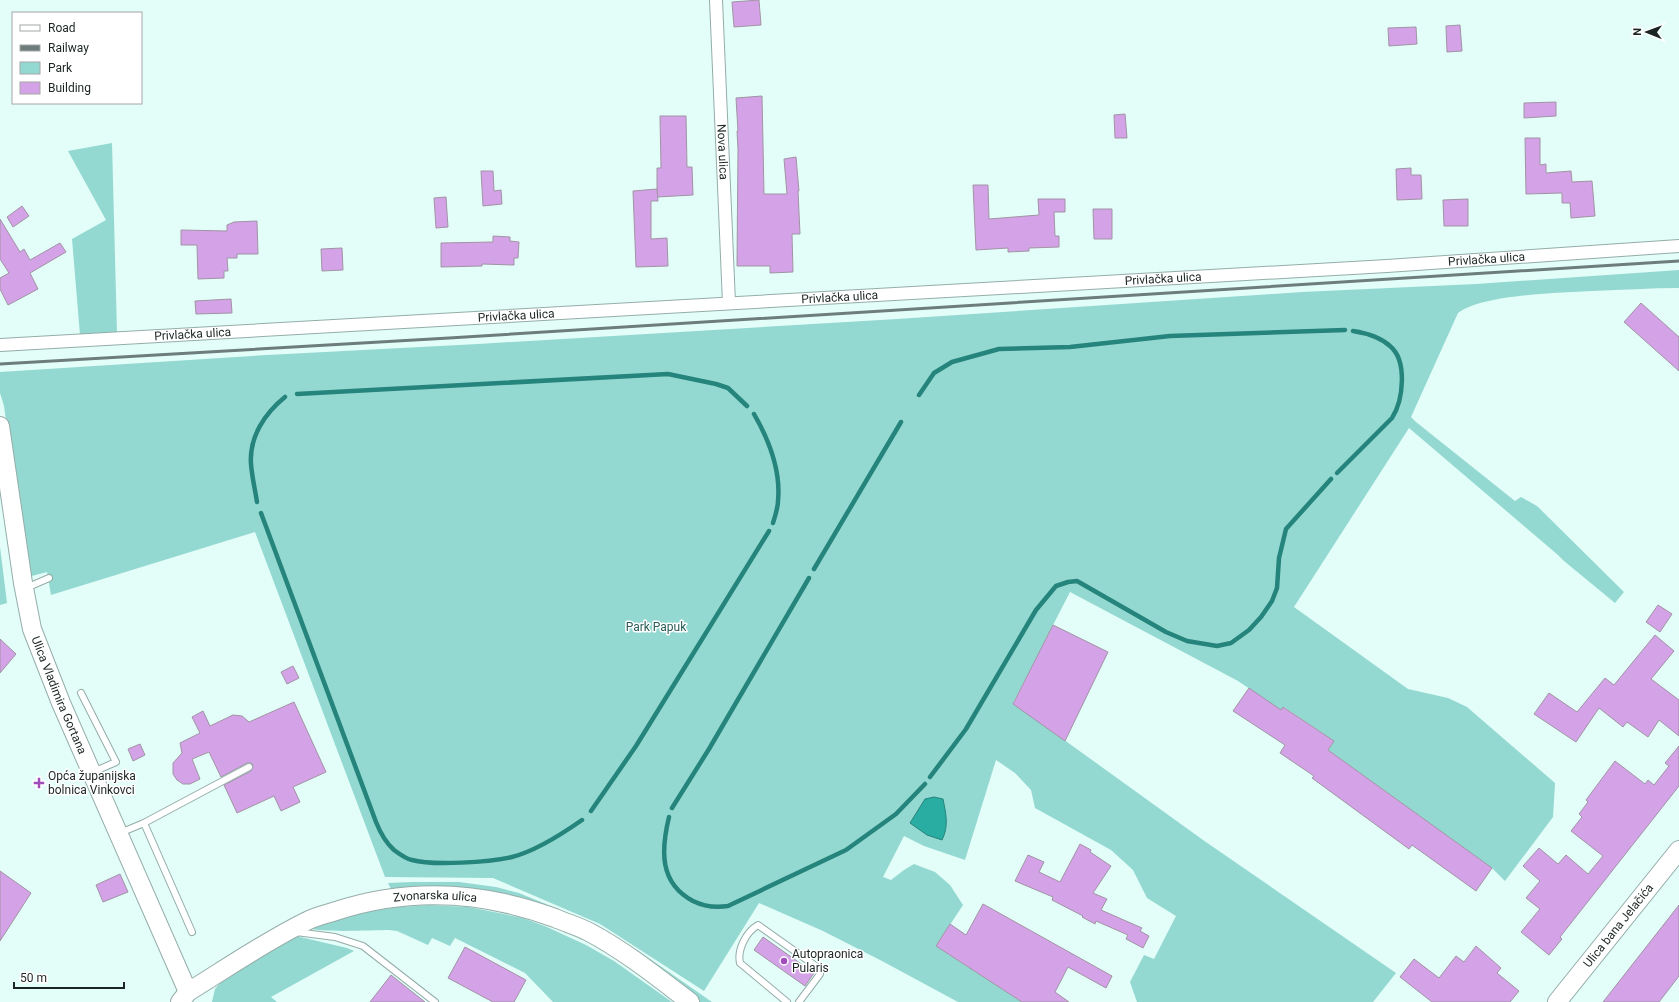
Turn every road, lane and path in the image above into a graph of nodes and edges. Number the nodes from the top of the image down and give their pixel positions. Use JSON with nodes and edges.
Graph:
{"nodes":[{"id":1,"x":716,"y":0,"type":"edge"},
{"id":2,"x":1679,"y":246,"type":"edge"},
{"id":3,"x":729,"y":303,"type":"junction"},
{"id":4,"x":0,"y":345,"type":"edge"},
{"id":5,"x":0,"y":426,"type":"edge"},
{"id":6,"x":49,"y":578,"type":"dead end"},
{"id":7,"x":24,"y":589,"type":"junction"},
{"id":8,"x":81,"y":693,"type":"dead end"},
{"id":9,"x":249,"y":767,"type":"dead end"},
{"id":10,"x":91,"y":772,"type":"junction"},
{"id":11,"x":144,"y":823,"type":"junction"},
{"id":12,"x":118,"y":833,"type":"junction"},
{"id":13,"x":1679,"y":850,"type":"edge"},
{"id":14,"x":192,"y":932,"type":"dead end"},
{"id":15,"x":288,"y":932,"type":"junction"},
{"id":16,"x":184,"y":997,"type":"edge"},
{"id":17,"x":435,"y":1002,"type":"edge"},
{"id":18,"x":690,"y":1002,"type":"edge"},
{"id":19,"x":787,"y":1002,"type":"edge"},
{"id":20,"x":799,"y":1002,"type":"edge"},
{"id":21,"x":1557,"y":1002,"type":"edge"}],
"edges":[{"from":1,"to":3,"type":"street","name":"Nova ulica"},
{"from":2,"to":3,"type":"street","name":"Privlačka ulica"},
{"from":3,"to":4,"type":"street","name":"Privlačka ulica"},
{"from":5,"to":7,"type":"main road","name":"Ulica Vladimira Gortana"},
{"from":6,"to":7,"type":"lane"},
{"from":7,"to":10,"type":"main road","name":"Ulica Vladimira Gortana"},
{"from":8,"to":10,"type":"lane"},
{"from":9,"to":11,"type":"lane"},
{"from":10,"to":12,"type":"main road","name":"Ulica Vladimira Gortana"},
{"from":11,"to":12,"type":"lane"},
{"from":11,"to":14,"type":"lane"},
{"from":12,"to":16,"type":"main road","name":"Ulica Vladimira Gortana"},
{"from":13,"to":21,"type":"main road","name":"Ulica bana Jelačića"},
{"from":15,"to":16,"type":"main road","name":"Zvonarska ulica"},
{"from":15,"to":17,"type":"lane"},
{"from":15,"to":18,"type":"main road","name":"Zvonarska ulica"},
{"from":19,"to":20,"type":"lane"}]}
